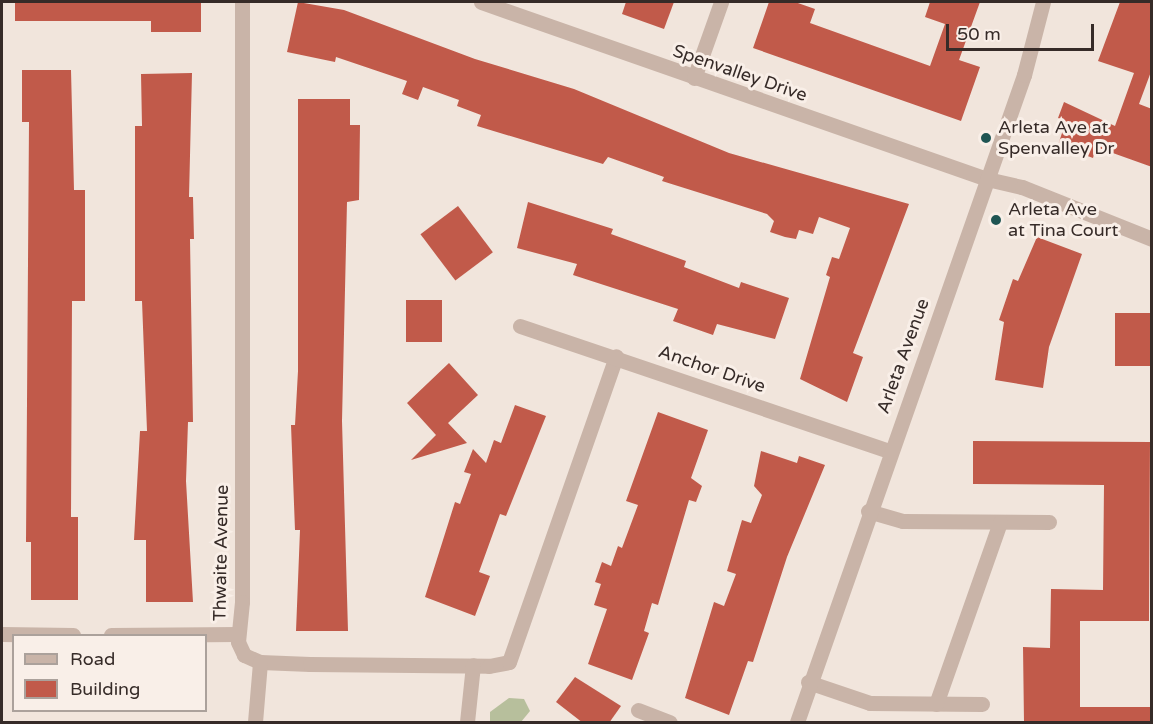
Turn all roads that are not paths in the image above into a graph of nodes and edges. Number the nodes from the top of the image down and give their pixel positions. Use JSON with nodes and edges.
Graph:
{"nodes":[{"id":1,"x":242,"y":2,"type":"edge"},
{"id":2,"x":481,"y":2,"type":"edge"},
{"id":3,"x":721,"y":2,"type":"edge"},
{"id":4,"x":1043,"y":2,"type":"edge"},
{"id":5,"x":694,"y":78,"type":"junction"},
{"id":6,"x":987,"y":179,"type":"junction"},
{"id":7,"x":1152,"y":239,"type":"edge"},
{"id":8,"x":520,"y":326,"type":"dead end"},
{"id":9,"x":616,"y":356,"type":"junction"},
{"id":10,"x":889,"y":451,"type":"junction"},
{"id":11,"x":868,"y":511,"type":"junction"},
{"id":12,"x":1000,"y":522,"type":"junction"},
{"id":13,"x":1049,"y":522,"type":"dead end"},
{"id":14,"x":207,"y":634,"type":"edge"},
{"id":15,"x":238,"y":634,"type":"junction"},
{"id":16,"x":260,"y":662,"type":"junction"},
{"id":17,"x":473,"y":665,"type":"junction"},
{"id":18,"x":808,"y":682,"type":"junction"},
{"id":19,"x":936,"y":704,"type":"junction"},
{"id":20,"x":982,"y":704,"type":"dead end"},
{"id":21,"x":638,"y":710,"type":"dead end"},
{"id":22,"x":255,"y":723,"type":"edge"},
{"id":23,"x":467,"y":723,"type":"edge"},
{"id":24,"x":670,"y":723,"type":"edge"},
{"id":25,"x":797,"y":723,"type":"edge"}],
"edges":[{"from":1,"to":15,"type":"street","name":"Thwaite Avenue"},
{"from":2,"to":5,"type":"street","name":"Spenvalley Drive"},
{"from":3,"to":5,"type":"street"},
{"from":4,"to":6,"type":"street","name":"Arleta Avenue"},
{"from":5,"to":6,"type":"street","name":"Spenvalley Drive"},
{"from":6,"to":7,"type":"street","name":"Spenvalley Drive"},
{"from":6,"to":10,"type":"street","name":"Arleta Avenue"},
{"from":8,"to":9,"type":"street","name":"Anchor Drive"},
{"from":9,"to":10,"type":"street","name":"Anchor Drive"},
{"from":9,"to":17,"type":"street"},
{"from":10,"to":11,"type":"street","name":"Arleta Avenue"},
{"from":11,"to":12,"type":"street"},
{"from":11,"to":18,"type":"street","name":"Arleta Avenue"},
{"from":12,"to":13,"type":"street"},
{"from":12,"to":19,"type":"street"},
{"from":14,"to":15,"type":"street"},
{"from":15,"to":16,"type":"street","name":"Thwaite Avenue"},
{"from":16,"to":17,"type":"street"},
{"from":16,"to":22,"type":"street"},
{"from":17,"to":23,"type":"street"},
{"from":18,"to":19,"type":"street"},
{"from":18,"to":25,"type":"street","name":"Arleta Avenue"},
{"from":19,"to":20,"type":"street"},
{"from":21,"to":24,"type":"street"}]}
